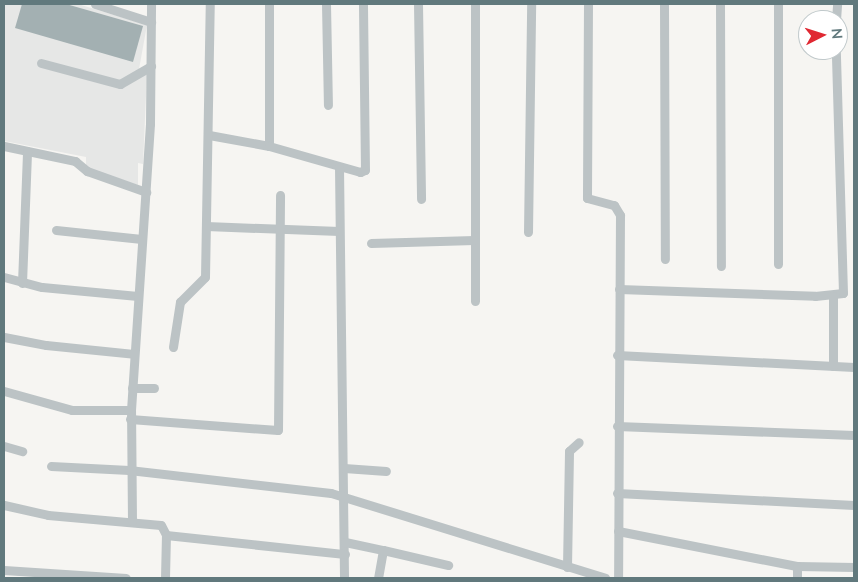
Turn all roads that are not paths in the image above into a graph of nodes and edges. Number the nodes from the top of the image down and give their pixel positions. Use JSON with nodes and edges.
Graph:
{"nodes":[{"id":1,"x":95,"y":4,"type":"edge"},
{"id":2,"x":151,"y":4,"type":"edge"},
{"id":3,"x":210,"y":4,"type":"edge"},
{"id":4,"x":269,"y":4,"type":"edge"},
{"id":5,"x":326,"y":4,"type":"edge"},
{"id":6,"x":363,"y":4,"type":"edge"},
{"id":7,"x":418,"y":4,"type":"edge"},
{"id":8,"x":475,"y":4,"type":"edge"},
{"id":9,"x":531,"y":4,"type":"edge"},
{"id":10,"x":588,"y":4,"type":"edge"},
{"id":11,"x":664,"y":4,"type":"edge"},
{"id":12,"x":720,"y":4,"type":"edge"},
{"id":13,"x":778,"y":4,"type":"edge"},
{"id":14,"x":151,"y":22,"type":"junction"},
{"id":15,"x":836,"y":60,"type":"edge"},
{"id":16,"x":41,"y":63,"type":"dead end"},
{"id":17,"x":151,"y":66,"type":"junction"},
{"id":18,"x":328,"y":106,"type":"dead end"},
{"id":19,"x":210,"y":135,"type":"junction"},
{"id":20,"x":4,"y":146,"type":"edge"},
{"id":21,"x":269,"y":146,"type":"junction"},
{"id":22,"x":27,"y":151,"type":"junction"},
{"id":23,"x":339,"y":167,"type":"junction"},
{"id":24,"x":146,"y":192,"type":"junction"},
{"id":25,"x":280,"y":195,"type":"dead end"},
{"id":26,"x":421,"y":199,"type":"dead end"},
{"id":27,"x":206,"y":226,"type":"junction"},
{"id":28,"x":56,"y":230,"type":"dead end"},
{"id":29,"x":278,"y":230,"type":"junction"},
{"id":30,"x":339,"y":231,"type":"junction"},
{"id":31,"x":528,"y":232,"type":"dead end"},
{"id":32,"x":142,"y":239,"type":"junction"},
{"id":33,"x":474,"y":240,"type":"junction"},
{"id":34,"x":371,"y":243,"type":"dead end"},
{"id":35,"x":665,"y":260,"type":"dead end"},
{"id":36,"x":778,"y":264,"type":"dead end"},
{"id":37,"x":720,"y":266,"type":"dead end"},
{"id":38,"x":4,"y":277,"type":"edge"},
{"id":39,"x":22,"y":283,"type":"junction"},
{"id":40,"x":619,"y":289,"type":"junction"},
{"id":41,"x":138,"y":296,"type":"junction"},
{"id":42,"x":833,"y":296,"type":"junction"},
{"id":43,"x":475,"y":301,"type":"dead end"},
{"id":44,"x":4,"y":337,"type":"edge"},
{"id":45,"x":173,"y":347,"type":"dead end"},
{"id":46,"x":134,"y":354,"type":"junction"},
{"id":47,"x":617,"y":355,"type":"junction"},
{"id":48,"x":833,"y":366,"type":"junction"},
{"id":49,"x":854,"y":367,"type":"edge"},
{"id":50,"x":132,"y":388,"type":"junction"},
{"id":51,"x":154,"y":388,"type":"dead end"},
{"id":52,"x":4,"y":391,"type":"edge"},
{"id":53,"x":131,"y":414,"type":"junction"},
{"id":54,"x":617,"y":426,"type":"junction"},
{"id":55,"x":854,"y":435,"type":"edge"},
{"id":56,"x":579,"y":442,"type":"dead end"},
{"id":57,"x":4,"y":446,"type":"edge"},
{"id":58,"x":22,"y":451,"type":"dead end"},
{"id":59,"x":51,"y":466,"type":"dead end"},
{"id":60,"x":344,"y":468,"type":"junction"},
{"id":61,"x":129,"y":470,"type":"junction"},
{"id":62,"x":386,"y":471,"type":"dead end"},
{"id":63,"x":618,"y":493,"type":"junction"},
{"id":64,"x":344,"y":496,"type":"junction"},
{"id":65,"x":4,"y":505,"type":"edge"},
{"id":66,"x":854,"y":505,"type":"edge"},
{"id":67,"x":132,"y":521,"type":"junction"},
{"id":68,"x":618,"y":531,"type":"junction"},
{"id":69,"x":166,"y":535,"type":"junction"},
{"id":70,"x":345,"y":542,"type":"junction"},
{"id":71,"x":383,"y":550,"type":"junction"},
{"id":72,"x":345,"y":554,"type":"junction"},
{"id":73,"x":448,"y":565,"type":"dead end"},
{"id":74,"x":797,"y":566,"type":"junction"},
{"id":75,"x":567,"y":567,"type":"junction"},
{"id":76,"x":854,"y":567,"type":"edge"},
{"id":77,"x":5,"y":573,"type":"edge"},
{"id":78,"x":126,"y":578,"type":"edge"},
{"id":79,"x":165,"y":578,"type":"edge"},
{"id":80,"x":344,"y":578,"type":"edge"},
{"id":81,"x":378,"y":578,"type":"edge"},
{"id":82,"x":605,"y":578,"type":"edge"},
{"id":83,"x":618,"y":578,"type":"edge"},
{"id":84,"x":797,"y":578,"type":"edge"}],
"edges":[{"from":1,"to":14,"type":"street"},
{"from":2,"to":14,"type":"street"},
{"from":3,"to":19,"type":"street"},
{"from":4,"to":21,"type":"street"},
{"from":5,"to":18,"type":"street"},
{"from":6,"to":23,"type":"street"},
{"from":7,"to":26,"type":"street"},
{"from":8,"to":33,"type":"street"},
{"from":9,"to":31,"type":"street"},
{"from":10,"to":40,"type":"street"},
{"from":11,"to":35,"type":"street"},
{"from":12,"to":37,"type":"street"},
{"from":13,"to":36,"type":"street"},
{"from":14,"to":17,"type":"street"},
{"from":15,"to":42,"type":"street"},
{"from":16,"to":17,"type":"street"},
{"from":17,"to":24,"type":"street"},
{"from":19,"to":21,"type":"street"},
{"from":19,"to":27,"type":"street"},
{"from":20,"to":22,"type":"street"},
{"from":21,"to":23,"type":"street"},
{"from":22,"to":24,"type":"street"},
{"from":22,"to":39,"type":"street"},
{"from":23,"to":30,"type":"street"},
{"from":24,"to":32,"type":"street"},
{"from":25,"to":29,"type":"street"},
{"from":27,"to":29,"type":"street"},
{"from":27,"to":45,"type":"street"},
{"from":28,"to":32,"type":"street"},
{"from":29,"to":30,"type":"street"},
{"from":29,"to":53,"type":"street"},
{"from":30,"to":60,"type":"street"},
{"from":32,"to":41,"type":"street"},
{"from":33,"to":34,"type":"street"},
{"from":33,"to":43,"type":"street"},
{"from":38,"to":39,"type":"street"},
{"from":39,"to":41,"type":"street"},
{"from":40,"to":42,"type":"street"},
{"from":40,"to":47,"type":"street"},
{"from":41,"to":46,"type":"street"},
{"from":42,"to":48,"type":"street"},
{"from":44,"to":46,"type":"street"},
{"from":46,"to":50,"type":"street"},
{"from":47,"to":48,"type":"street"},
{"from":47,"to":54,"type":"street"},
{"from":48,"to":49,"type":"street"},
{"from":50,"to":51,"type":"street"},
{"from":50,"to":53,"type":"street"},
{"from":52,"to":53,"type":"street"},
{"from":53,"to":61,"type":"street"},
{"from":54,"to":55,"type":"street"},
{"from":54,"to":63,"type":"street"},
{"from":56,"to":75,"type":"street"},
{"from":57,"to":58,"type":"street"},
{"from":59,"to":61,"type":"street"},
{"from":60,"to":62,"type":"street"},
{"from":60,"to":64,"type":"street"},
{"from":61,"to":64,"type":"street"},
{"from":61,"to":67,"type":"street"},
{"from":63,"to":66,"type":"street"},
{"from":63,"to":68,"type":"street"},
{"from":64,"to":70,"type":"street"},
{"from":64,"to":75,"type":"street"},
{"from":65,"to":67,"type":"street"},
{"from":67,"to":69,"type":"street"},
{"from":68,"to":74,"type":"street"},
{"from":68,"to":83,"type":"street"},
{"from":69,"to":72,"type":"street"},
{"from":69,"to":79,"type":"street"},
{"from":70,"to":71,"type":"street"},
{"from":70,"to":72,"type":"street"},
{"from":71,"to":73,"type":"street"},
{"from":71,"to":81,"type":"street"},
{"from":72,"to":80,"type":"street"},
{"from":74,"to":76,"type":"street"},
{"from":74,"to":84,"type":"street"},
{"from":75,"to":82,"type":"street"},
{"from":77,"to":78,"type":"street"}]}
